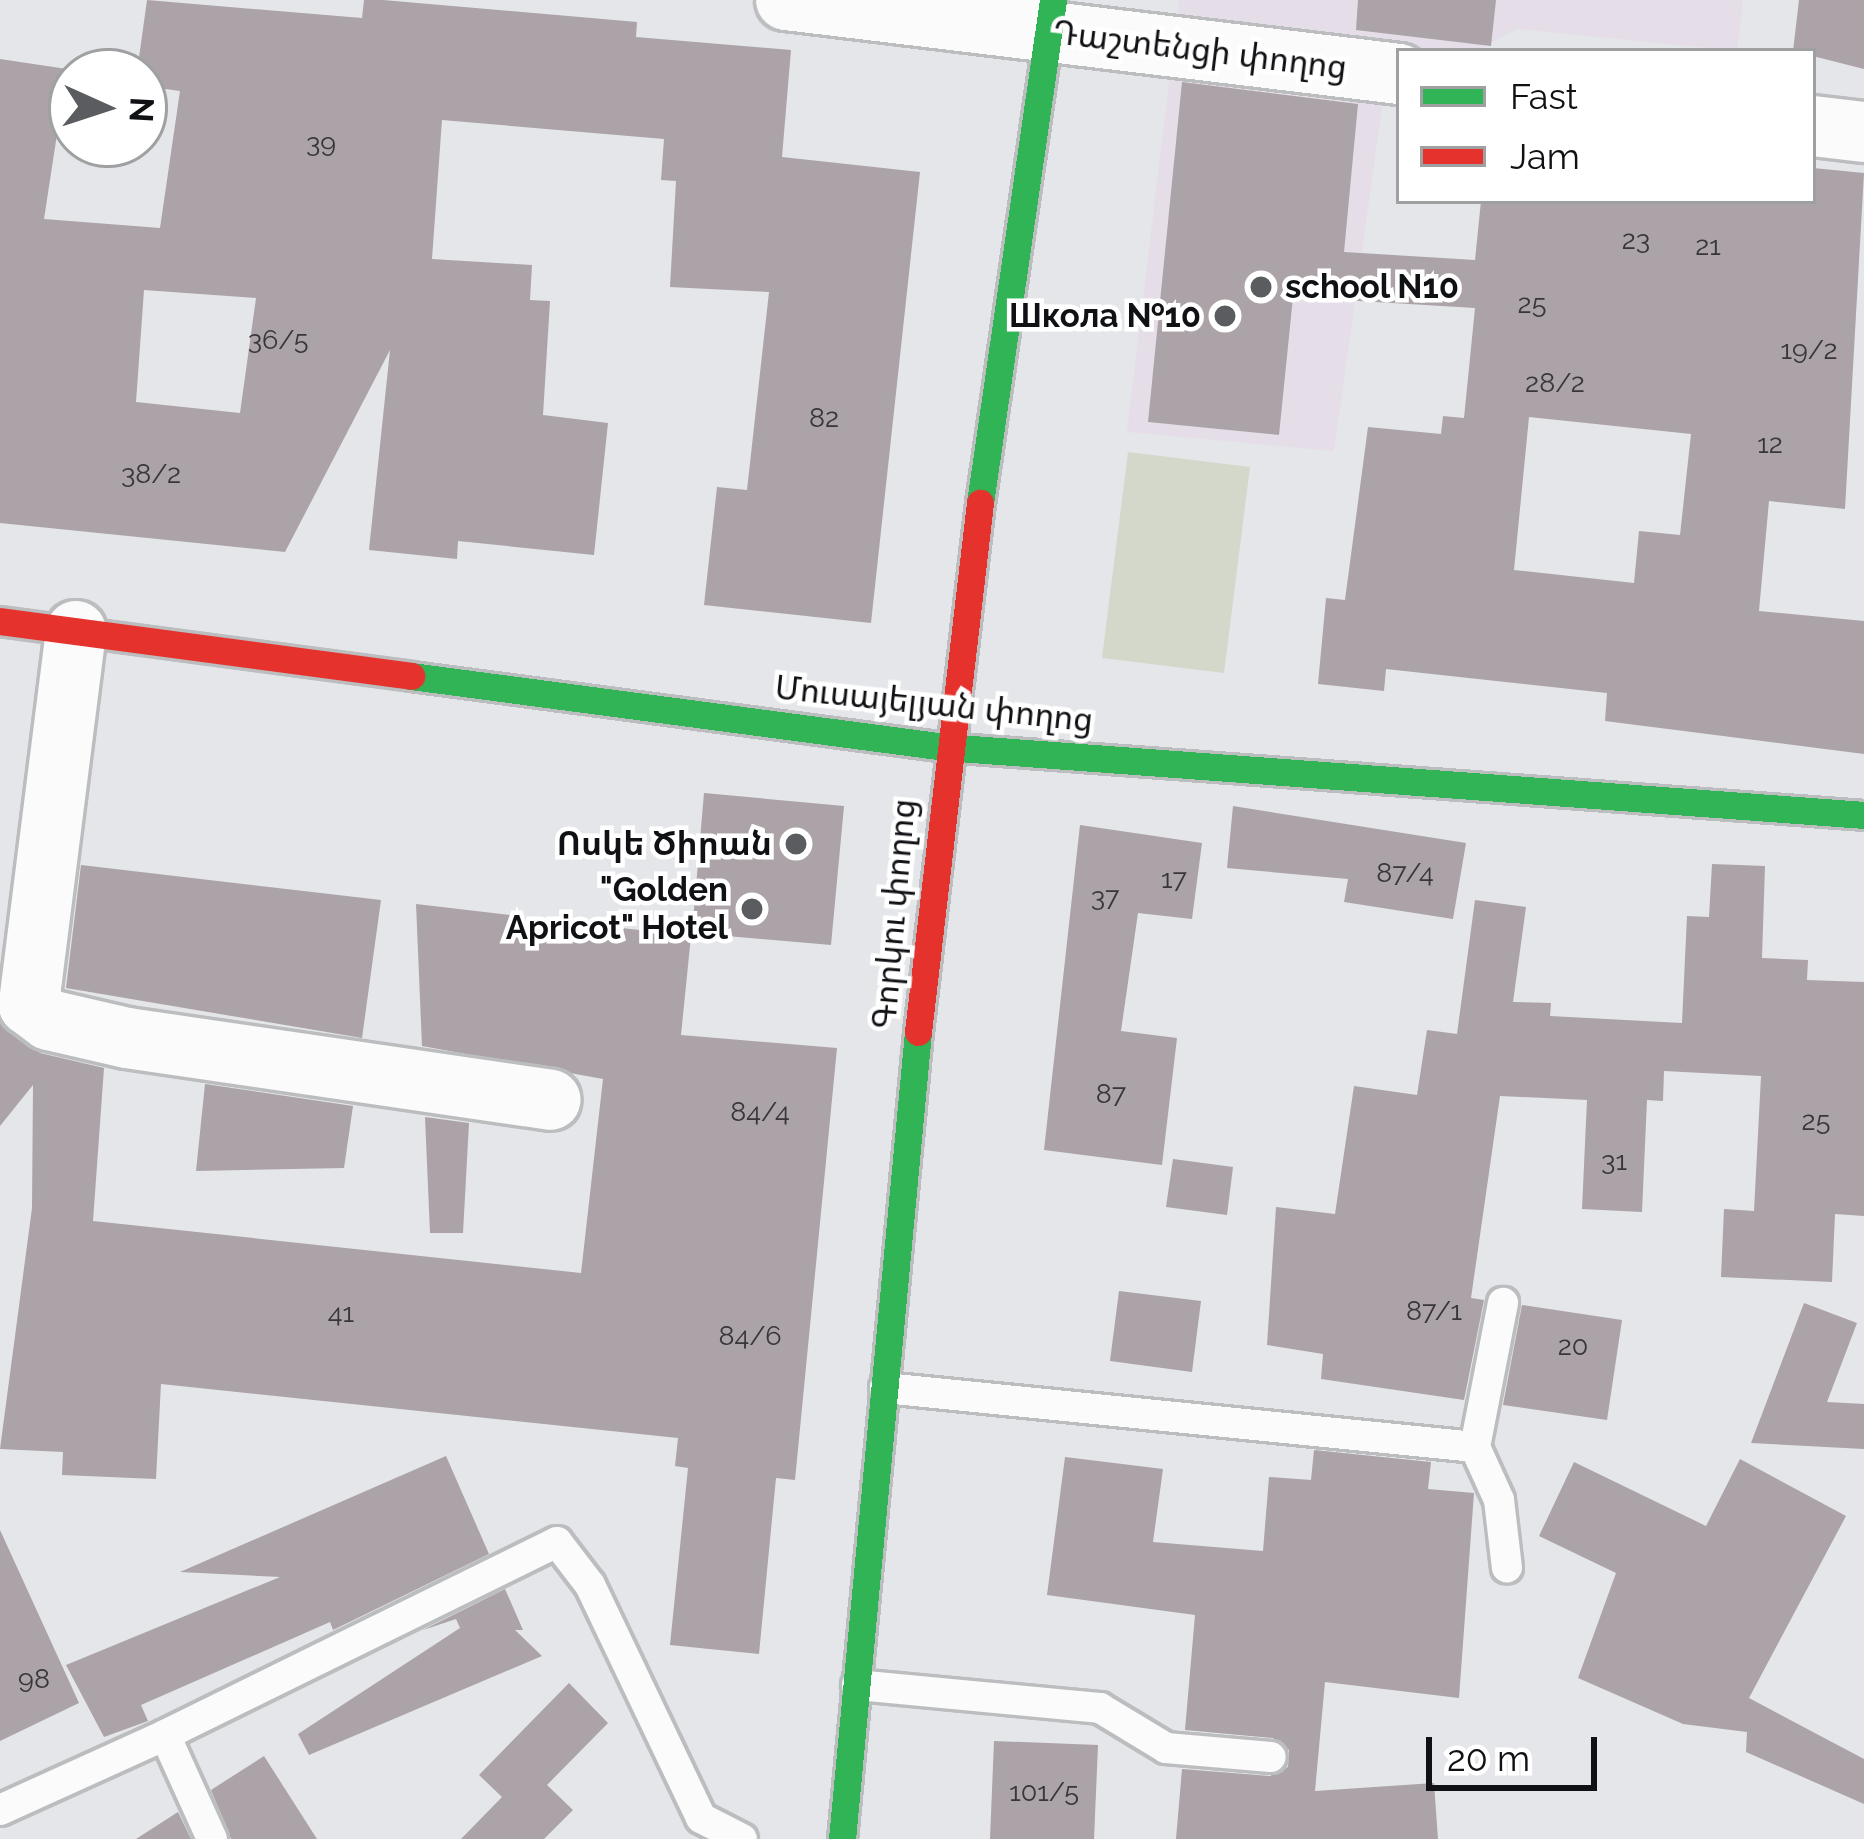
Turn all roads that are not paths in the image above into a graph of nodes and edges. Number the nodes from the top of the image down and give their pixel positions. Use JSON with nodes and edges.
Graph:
{"nodes":[{"id":1,"x":787,"y":0,"type":"edge"},
{"id":2,"x":1050,"y":16,"type":"edge"},
{"id":3,"x":1396,"y":74,"type":"edge"},
{"id":4,"x":1816,"y":125,"type":"edge"},
{"id":5,"x":1864,"y":132,"type":"edge"},
{"id":6,"x":0,"y":621,"type":"edge"},
{"id":7,"x":76,"y":632,"type":"junction"},
{"id":8,"x":945,"y":747,"type":"junction"},
{"id":9,"x":1864,"y":815,"type":"edge"},
{"id":10,"x":550,"y":1100,"type":"dead end"},
{"id":11,"x":1503,"y":1303,"type":"dead end"},
{"id":12,"x":885,"y":1388,"type":"junction"},
{"id":13,"x":1475,"y":1447,"type":"junction"},
{"id":14,"x":1507,"y":1568,"type":"dead end"},
{"id":15,"x":856,"y":1685,"type":"junction"},
{"id":16,"x":165,"y":1735,"type":"junction"},
{"id":17,"x":1271,"y":1757,"type":"dead end"},
{"id":18,"x":0,"y":1810,"type":"edge"},
{"id":19,"x":212,"y":1839,"type":"edge"},
{"id":20,"x":742,"y":1839,"type":"edge"},
{"id":21,"x":842,"y":1839,"type":"edge"}],
"edges":[{"from":1,"to":2,"type":"street","name":"Դաշտենցի փողոց"},
{"from":2,"to":3,"type":"street","name":"Դաշտենցի փողոց"},
{"from":2,"to":8,"type":"street","name":"Գորկու փողոց"},
{"from":4,"to":5,"type":"street"},
{"from":6,"to":7,"type":"street","name":"Մուսայելյան փողոց"},
{"from":7,"to":8,"type":"street","name":"Մուսայելյան փողոց"},
{"from":7,"to":10,"type":"street"},
{"from":8,"to":9,"type":"street","name":"Մուսայելյան փողոց"},
{"from":8,"to":12,"type":"street","name":"Գորկու փողոց"},
{"from":11,"to":13,"type":"lane"},
{"from":12,"to":13,"type":"lane"},
{"from":12,"to":15,"type":"street","name":"Գորկու փողոց"},
{"from":13,"to":14,"type":"lane"},
{"from":15,"to":17,"type":"lane"},
{"from":15,"to":21,"type":"street","name":"Գորկու փողոց"},
{"from":16,"to":18,"type":"lane"},
{"from":16,"to":19,"type":"lane"},
{"from":16,"to":20,"type":"lane"}]}
